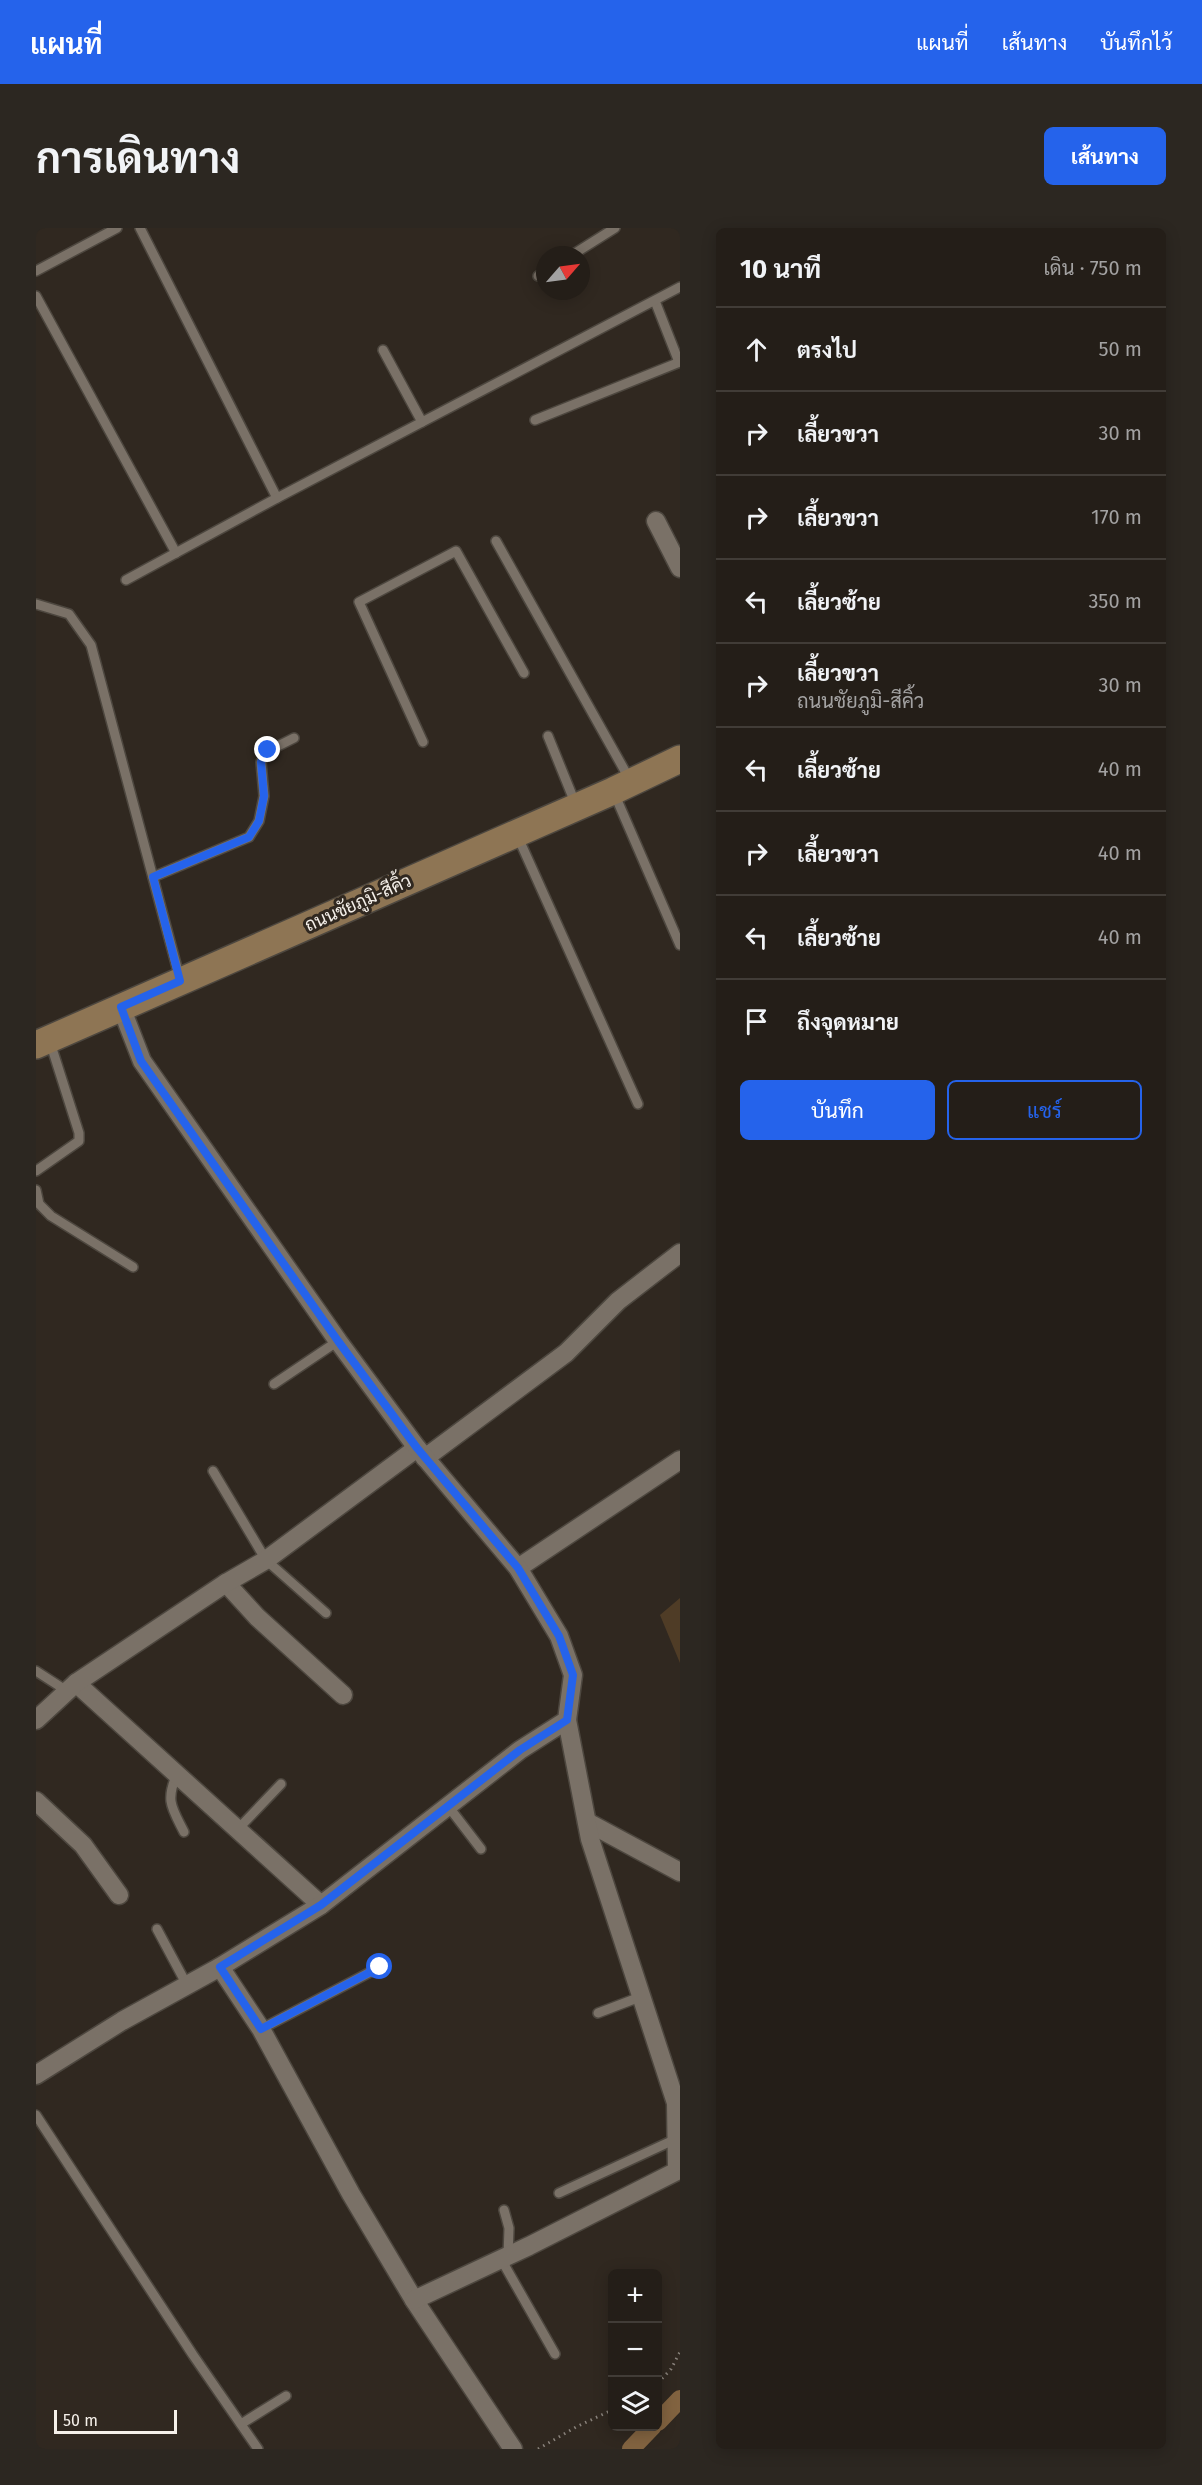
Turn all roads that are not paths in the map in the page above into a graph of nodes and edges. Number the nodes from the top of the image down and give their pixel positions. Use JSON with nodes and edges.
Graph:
{"nodes":[{"id":1,"x":117,"y":228,"type":"edge"},
{"id":2,"x":140,"y":228,"type":"edge"},
{"id":3,"x":615,"y":228,"type":"edge"},
{"id":4,"x":586,"y":246,"type":"edge"},
{"id":5,"x":36,"y":271,"type":"edge"},
{"id":6,"x":680,"y":287,"type":"edge"},
{"id":7,"x":36,"y":296,"type":"edge"},
{"id":8,"x":655,"y":301,"type":"junction"},
{"id":9,"x":383,"y":350,"type":"dead end"},
{"id":10,"x":680,"y":362,"type":"edge"},
{"id":11,"x":535,"y":420,"type":"dead end"},
{"id":12,"x":422,"y":422,"type":"junction"},
{"id":13,"x":277,"y":498,"type":"junction"},
{"id":14,"x":656,"y":521,"type":"dead end"},
{"id":15,"x":496,"y":541,"type":"dead end"},
{"id":16,"x":176,"y":553,"type":"junction"},
{"id":17,"x":680,"y":567,"type":"edge"},
{"id":18,"x":126,"y":580,"type":"dead end"},
{"id":19,"x":36,"y":604,"type":"edge"},
{"id":20,"x":524,"y":673,"type":"dead end"},
{"id":21,"x":548,"y":735,"type":"dead end"},
{"id":22,"x":294,"y":738,"type":"dead end"},
{"id":23,"x":423,"y":742,"type":"dead end"},
{"id":24,"x":680,"y":759,"type":"edge"},
{"id":25,"x":622,"y":787,"type":"junction"},
{"id":26,"x":577,"y":807,"type":"junction"},
{"id":27,"x":516,"y":833,"type":"junction"},
{"id":28,"x":153,"y":877,"type":"junction"},
{"id":29,"x":680,"y":945,"type":"edge"},
{"id":30,"x":180,"y":981,"type":"junction"},
{"id":31,"x":121,"y":1007,"type":"junction"},
{"id":32,"x":43,"y":1042,"type":"edge"},
{"id":33,"x":638,"y":1104,"type":"dead end"},
{"id":34,"x":36,"y":1171,"type":"edge"},
{"id":35,"x":36,"y":1190,"type":"edge"},
{"id":36,"x":680,"y":1253,"type":"edge"},
{"id":37,"x":133,"y":1267,"type":"dead end"},
{"id":38,"x":338,"y":1341,"type":"junction"},
{"id":39,"x":274,"y":1384,"type":"dead end"},
{"id":40,"x":421,"y":1453,"type":"junction"},
{"id":41,"x":680,"y":1460,"type":"edge"},
{"id":42,"x":213,"y":1471,"type":"dead end"},
{"id":43,"x":266,"y":1560,"type":"junction"},
{"id":44,"x":518,"y":1568,"type":"junction"},
{"id":45,"x":226,"y":1583,"type":"junction"},
{"id":46,"x":326,"y":1613,"type":"dead end"},
{"id":47,"x":36,"y":1671,"type":"edge"},
{"id":48,"x":72,"y":1687,"type":"junction"},
{"id":49,"x":343,"y":1695,"type":"dead end"},
{"id":50,"x":36,"y":1720,"type":"edge"},
{"id":51,"x":567,"y":1720,"type":"junction"},
{"id":52,"x":177,"y":1774,"type":"junction"},
{"id":53,"x":281,"y":1784,"type":"dead end"},
{"id":54,"x":36,"y":1801,"type":"edge"},
{"id":55,"x":448,"y":1806,"type":"junction"},
{"id":56,"x":587,"y":1822,"type":"junction"},
{"id":57,"x":238,"y":1829,"type":"junction"},
{"id":58,"x":184,"y":1832,"type":"dead end"},
{"id":59,"x":481,"y":1849,"type":"dead end"},
{"id":60,"x":680,"y":1872,"type":"edge"},
{"id":61,"x":119,"y":1895,"type":"dead end"},
{"id":62,"x":321,"y":1905,"type":"junction"},
{"id":63,"x":157,"y":1929,"type":"dead end"},
{"id":64,"x":220,"y":1967,"type":"junction"},
{"id":65,"x":380,"y":1967,"type":"dead end"},
{"id":66,"x":187,"y":1985,"type":"junction"},
{"id":67,"x":640,"y":1997,"type":"junction"},
{"id":68,"x":598,"y":2013,"type":"dead end"},
{"id":69,"x":261,"y":2029,"type":"junction"},
{"id":70,"x":36,"y":2075,"type":"edge"},
{"id":71,"x":36,"y":2115,"type":"edge"},
{"id":72,"x":678,"y":2138,"type":"junction"},
{"id":73,"x":560,"y":2193,"type":"dead end"},
{"id":74,"x":504,"y":2210,"type":"dead end"},
{"id":75,"x":504,"y":2257,"type":"junction"},
{"id":76,"x":414,"y":2300,"type":"junction"},
{"id":77,"x":555,"y":2354,"type":"dead end"},
{"id":78,"x":286,"y":2396,"type":"dead end"},
{"id":79,"x":241,"y":2424,"type":"junction"},
{"id":80,"x":258,"y":2449,"type":"edge"},
{"id":81,"x":513,"y":2449,"type":"edge"}],
"edges":[{"from":1,"to":5,"type":"lane"},
{"from":2,"to":13,"type":"lane"},
{"from":3,"to":4,"type":"lane"},
{"from":6,"to":8,"type":"lane"},
{"from":7,"to":16,"type":"lane"},
{"from":8,"to":10,"type":"lane"},
{"from":8,"to":12,"type":"lane"},
{"from":9,"to":12,"type":"lane"},
{"from":10,"to":11,"type":"lane"},
{"from":12,"to":13,"type":"lane"},
{"from":13,"to":16,"type":"lane"},
{"from":14,"to":17,"type":"street"},
{"from":15,"to":25,"type":"lane"},
{"from":16,"to":18,"type":"lane"},
{"from":19,"to":28,"type":"lane"},
{"from":20,"to":23,"type":"lane"},
{"from":21,"to":26,"type":"lane"},
{"from":22,"to":28,"type":"lane"},
{"from":24,"to":25,"type":"main road","name":"ถนนชัยภูมิ-สีคิ้ว"},
{"from":25,"to":26,"type":"main road","name":"ถนนชัยภูมิ-สีคิ้ว"},
{"from":25,"to":29,"type":"lane"},
{"from":26,"to":27,"type":"main road","name":"ถนนชัยภูมิ-สีคิ้ว"},
{"from":27,"to":30,"type":"main road","name":"ถนนชัยภูมิ-สีคิ้ว"},
{"from":27,"to":33,"type":"lane"},
{"from":28,"to":30,"type":"lane"},
{"from":30,"to":31,"type":"main road","name":"ถนนชัยภูมิ-สีคิ้ว"},
{"from":31,"to":32,"type":"main road","name":"ถนนชัยภูมิ-สีคิ้ว"},
{"from":31,"to":38,"type":"street"},
{"from":32,"to":34,"type":"lane"},
{"from":35,"to":37,"type":"lane"},
{"from":36,"to":40,"type":"street"},
{"from":38,"to":39,"type":"lane"},
{"from":38,"to":40,"type":"street"},
{"from":40,"to":43,"type":"street"},
{"from":40,"to":44,"type":"street"},
{"from":41,"to":44,"type":"street"},
{"from":42,"to":43,"type":"lane"},
{"from":43,"to":45,"type":"street"},
{"from":43,"to":46,"type":"lane"},
{"from":44,"to":51,"type":"street"},
{"from":45,"to":48,"type":"street"},
{"from":45,"to":49,"type":"street"},
{"from":47,"to":48,"type":"lane"},
{"from":48,"to":50,"type":"street"},
{"from":48,"to":52,"type":"street"},
{"from":51,"to":55,"type":"street"},
{"from":51,"to":56,"type":"street"},
{"from":52,"to":57,"type":"street"},
{"from":52,"to":58,"type":"lane"},
{"from":53,"to":57,"type":"lane"},
{"from":54,"to":61,"type":"street"},
{"from":55,"to":59,"type":"lane"},
{"from":55,"to":62,"type":"street"},
{"from":56,"to":60,"type":"street"},
{"from":56,"to":67,"type":"street"},
{"from":57,"to":62,"type":"street"},
{"from":62,"to":64,"type":"street"},
{"from":63,"to":66,"type":"lane"},
{"from":64,"to":66,"type":"street"},
{"from":64,"to":69,"type":"street"},
{"from":65,"to":69,"type":"lane"},
{"from":66,"to":70,"type":"street"},
{"from":67,"to":68,"type":"lane"},
{"from":67,"to":72,"type":"street"},
{"from":69,"to":76,"type":"street"},
{"from":71,"to":79,"type":"lane"},
{"from":72,"to":73,"type":"lane"},
{"from":72,"to":75,"type":"street"},
{"from":74,"to":75,"type":"lane"},
{"from":75,"to":76,"type":"street"},
{"from":75,"to":77,"type":"lane"},
{"from":76,"to":81,"type":"street"},
{"from":78,"to":79,"type":"lane"},
{"from":79,"to":80,"type":"lane"}]}
